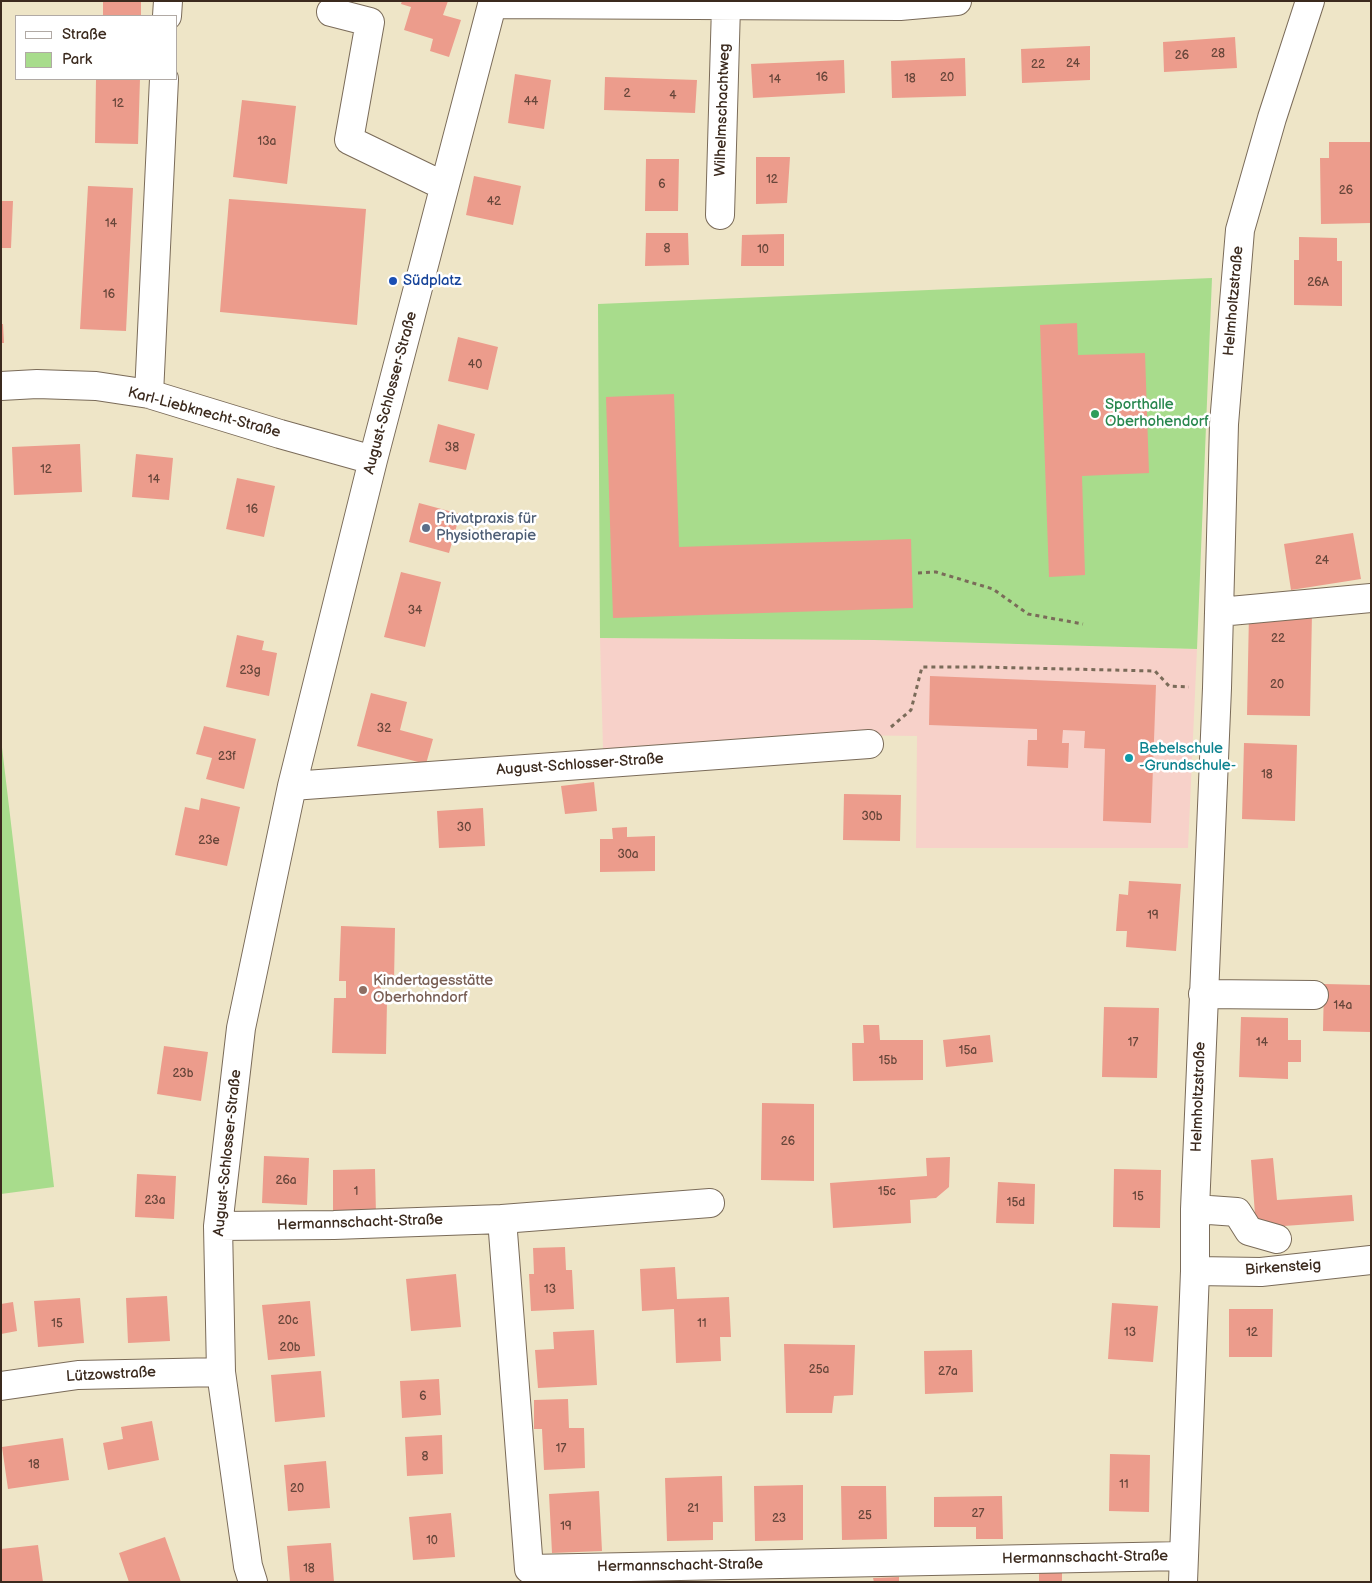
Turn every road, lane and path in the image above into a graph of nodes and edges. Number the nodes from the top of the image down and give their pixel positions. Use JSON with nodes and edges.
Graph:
{"nodes":[{"id":1,"x":168,"y":1,"type":"edge"},
{"id":2,"x":957,"y":1,"type":"edge"},
{"id":3,"x":1310,"y":1,"type":"edge"},
{"id":4,"x":492,"y":3,"type":"edge"},
{"id":5,"x":726,"y":6,"type":"junction"},
{"id":6,"x":331,"y":12,"type":"dead end"},
{"id":7,"x":167,"y":15,"type":"edge"},
{"id":8,"x":164,"y":80,"type":"edge"},
{"id":9,"x":444,"y":186,"type":"junction"},
{"id":10,"x":720,"y":215,"type":"dead end"},
{"id":11,"x":1,"y":386,"type":"edge"},
{"id":12,"x":149,"y":394,"type":"junction"},
{"id":13,"x":373,"y":460,"type":"junction"},
{"id":14,"x":918,"y":573,"type":"dead end"},
{"id":15,"x":1371,"y":598,"type":"edge"},
{"id":16,"x":1219,"y":612,"type":"junction"},
{"id":17,"x":1083,"y":624,"type":"dead end"},
{"id":18,"x":1217,"y":688,"type":"junction"},
{"id":19,"x":869,"y":744,"type":"joint"},
{"id":20,"x":292,"y":786,"type":"junction"},
{"id":21,"x":1204,"y":994,"type":"junction"},
{"id":22,"x":1314,"y":995,"type":"dead end"},
{"id":23,"x":710,"y":1203,"type":"dead end"},
{"id":24,"x":1195,"y":1209,"type":"junction"},
{"id":25,"x":502,"y":1219,"type":"junction"},
{"id":26,"x":218,"y":1226,"type":"junction"},
{"id":27,"x":1277,"y":1239,"type":"dead end"},
{"id":28,"x":1371,"y":1260,"type":"edge"},
{"id":29,"x":1195,"y":1271,"type":"junction"},
{"id":30,"x":221,"y":1372,"type":"junction"},
{"id":31,"x":1,"y":1386,"type":"edge"},
{"id":32,"x":1183,"y":1569,"type":"edge"},
{"id":33,"x":253,"y":1582,"type":"edge"}],
"edges":[{"from":1,"to":7,"type":"street"},
{"from":2,"to":5,"type":"street"},
{"from":3,"to":16,"type":"street","name":"Helmholtzstraße"},
{"from":4,"to":5,"type":"street"},
{"from":4,"to":9,"type":"street","name":"August-Schlosser-Straße"},
{"from":5,"to":10,"type":"street","name":"Wilhelmschachtweg"},
{"from":6,"to":9,"type":"street"},
{"from":8,"to":12,"type":"street"},
{"from":9,"to":13,"type":"street","name":"August-Schlosser-Straße"},
{"from":11,"to":12,"type":"street","name":"Karl-Liebknecht-Straße"},
{"from":12,"to":13,"type":"street","name":"Karl-Liebknecht-Straße"},
{"from":13,"to":20,"type":"street","name":"August-Schlosser-Straße"},
{"from":14,"to":17,"type":"path"},
{"from":15,"to":16,"type":"street"},
{"from":16,"to":18,"type":"street","name":"Helmholtzstraße"},
{"from":18,"to":19,"type":"path"},
{"from":18,"to":21,"type":"street","name":"Helmholtzstraße"},
{"from":19,"to":20,"type":"street","name":"August-Schlosser-Straße"},
{"from":20,"to":26,"type":"street","name":"August-Schlosser-Straße"},
{"from":21,"to":22,"type":"street"},
{"from":21,"to":24,"type":"street","name":"Helmholtzstraße"},
{"from":23,"to":25,"type":"street","name":"Hermannschacht-Straße"},
{"from":24,"to":27,"type":"street"},
{"from":24,"to":29,"type":"street","name":"Helmholtzstraße"},
{"from":25,"to":26,"type":"street","name":"Hermannschacht-Straße"},
{"from":25,"to":32,"type":"street","name":"Hermannschacht-Straße"},
{"from":26,"to":30,"type":"street","name":"August-Schlosser-Straße"},
{"from":28,"to":29,"type":"street","name":"Birkensteig"},
{"from":29,"to":32,"type":"street","name":"Helmholtzstraße"},
{"from":30,"to":31,"type":"street","name":"Lützowstraße"},
{"from":30,"to":33,"type":"street","name":"August-Schlosser-Straße"}]}
